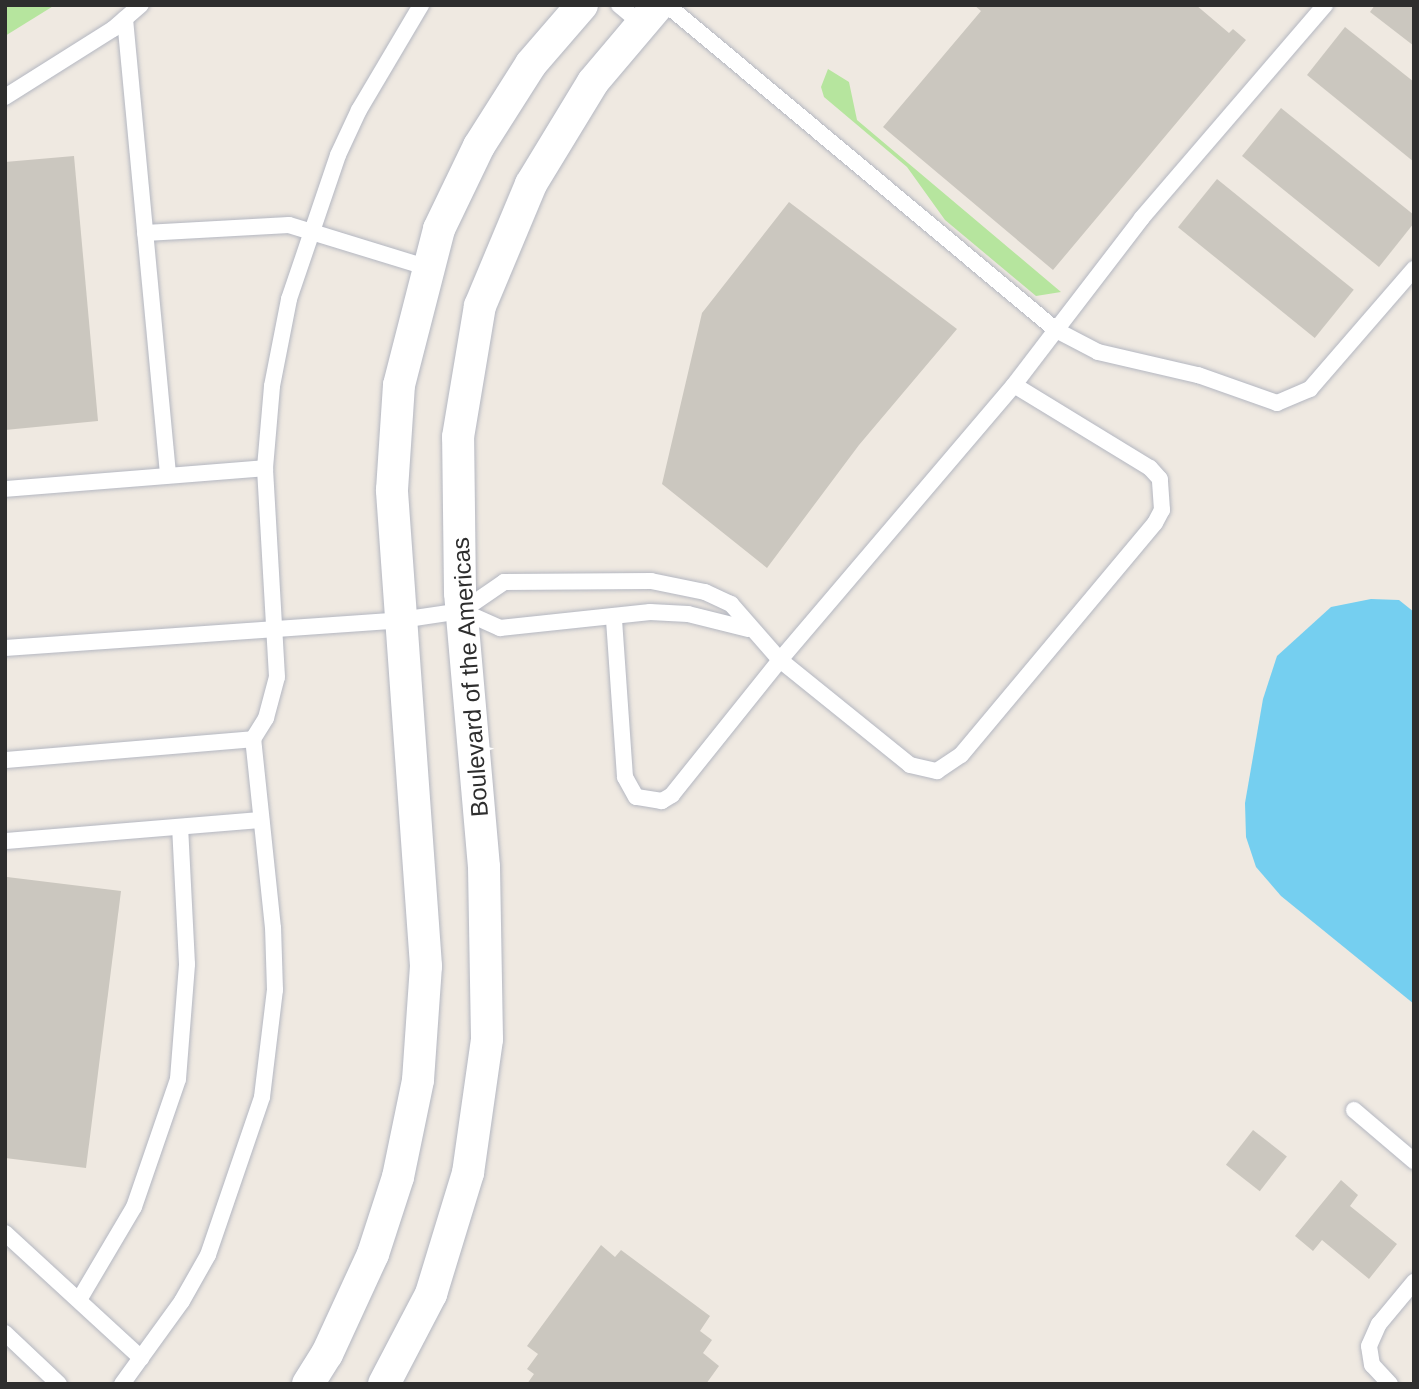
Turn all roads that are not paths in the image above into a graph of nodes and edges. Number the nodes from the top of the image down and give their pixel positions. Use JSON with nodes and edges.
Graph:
{"nodes":[{"id":1,"x":141,"y":5,"type":"edge"},
{"id":2,"x":421,"y":5,"type":"edge"},
{"id":3,"x":582,"y":5,"type":"edge"},
{"id":4,"x":667,"y":5,"type":"edge"},
{"id":5,"x":1325,"y":5,"type":"edge"},
{"id":6,"x":639,"y":12,"type":"edge"},
{"id":7,"x":125,"y":19,"type":"junction"},
{"id":8,"x":5,"y":97,"type":"edge"},
{"id":9,"x":310,"y":231,"type":"junction"},
{"id":10,"x":145,"y":233,"type":"junction"},
{"id":11,"x":429,"y":268,"type":"junction"},
{"id":12,"x":1414,"y":269,"type":"edge"},
{"id":13,"x":1056,"y":330,"type":"junction"},
{"id":14,"x":1014,"y":385,"type":"junction"},
{"id":15,"x":265,"y":468,"type":"junction"},
{"id":16,"x":168,"y":475,"type":"junction"},
{"id":17,"x":5,"y":489,"type":"edge"},
{"id":18,"x":462,"y":611,"type":"junction"},
{"id":19,"x":614,"y":619,"type":"junction"},
{"id":20,"x":401,"y":620,"type":"junction"},
{"id":21,"x":276,"y":629,"type":"junction"},
{"id":22,"x":748,"y":629,"type":"junction"},
{"id":23,"x":5,"y":648,"type":"edge"},
{"id":24,"x":780,"y":660,"type":"junction"},
{"id":25,"x":253,"y":739,"type":"junction"},
{"id":26,"x":5,"y":760,"type":"edge"},
{"id":27,"x":261,"y":820,"type":"junction"},
{"id":28,"x":180,"y":827,"type":"junction"},
{"id":29,"x":5,"y":841,"type":"edge"},
{"id":30,"x":1354,"y":1110,"type":"dead end"},
{"id":31,"x":1414,"y":1161,"type":"edge"},
{"id":32,"x":5,"y":1233,"type":"edge"},
{"id":33,"x":1414,"y":1282,"type":"edge"},
{"id":34,"x":79,"y":1300,"type":"junction"},
{"id":35,"x":5,"y":1333,"type":"edge"},
{"id":36,"x":141,"y":1358,"type":"junction"},
{"id":37,"x":59,"y":1384,"type":"edge"},
{"id":38,"x":122,"y":1384,"type":"edge"},
{"id":39,"x":308,"y":1384,"type":"edge"},
{"id":40,"x":384,"y":1384,"type":"edge"},
{"id":41,"x":1390,"y":1384,"type":"edge"}],
"edges":[{"from":1,"to":7,"type":"lane"},
{"from":2,"to":9,"type":"lane"},
{"from":3,"to":11,"type":"street"},
{"from":4,"to":13,"type":"lane"},
{"from":5,"to":13,"type":"lane"},
{"from":6,"to":18,"type":"street","name":"Boulevard of the Americas"},
{"from":7,"to":8,"type":"lane"},
{"from":7,"to":10,"type":"lane"},
{"from":9,"to":10,"type":"lane"},
{"from":9,"to":11,"type":"lane"},
{"from":9,"to":15,"type":"lane"},
{"from":10,"to":16,"type":"lane"},
{"from":11,"to":20,"type":"street"},
{"from":12,"to":13,"type":"lane"},
{"from":13,"to":14,"type":"lane"},
{"from":14,"to":24,"type":"lane"},
{"from":14,"to":24,"type":"lane"},
{"from":15,"to":16,"type":"lane"},
{"from":15,"to":21,"type":"lane"},
{"from":16,"to":17,"type":"lane"},
{"from":18,"to":19,"type":"lane"},
{"from":18,"to":20,"type":"lane"},
{"from":18,"to":22,"type":"lane"},
{"from":18,"to":40,"type":"street","name":"Boulevard of the Americas"},
{"from":19,"to":22,"type":"lane"},
{"from":19,"to":24,"type":"lane"},
{"from":20,"to":21,"type":"lane"},
{"from":20,"to":39,"type":"street"},
{"from":21,"to":23,"type":"lane"},
{"from":21,"to":25,"type":"lane"},
{"from":22,"to":24,"type":"lane"},
{"from":25,"to":26,"type":"lane"},
{"from":25,"to":27,"type":"lane"},
{"from":27,"to":28,"type":"lane"},
{"from":27,"to":36,"type":"lane"},
{"from":28,"to":29,"type":"lane"},
{"from":28,"to":34,"type":"lane"},
{"from":30,"to":31,"type":"lane"},
{"from":32,"to":34,"type":"lane"},
{"from":33,"to":41,"type":"lane"},
{"from":34,"to":36,"type":"lane"},
{"from":35,"to":37,"type":"lane"},
{"from":36,"to":38,"type":"lane"}]}
